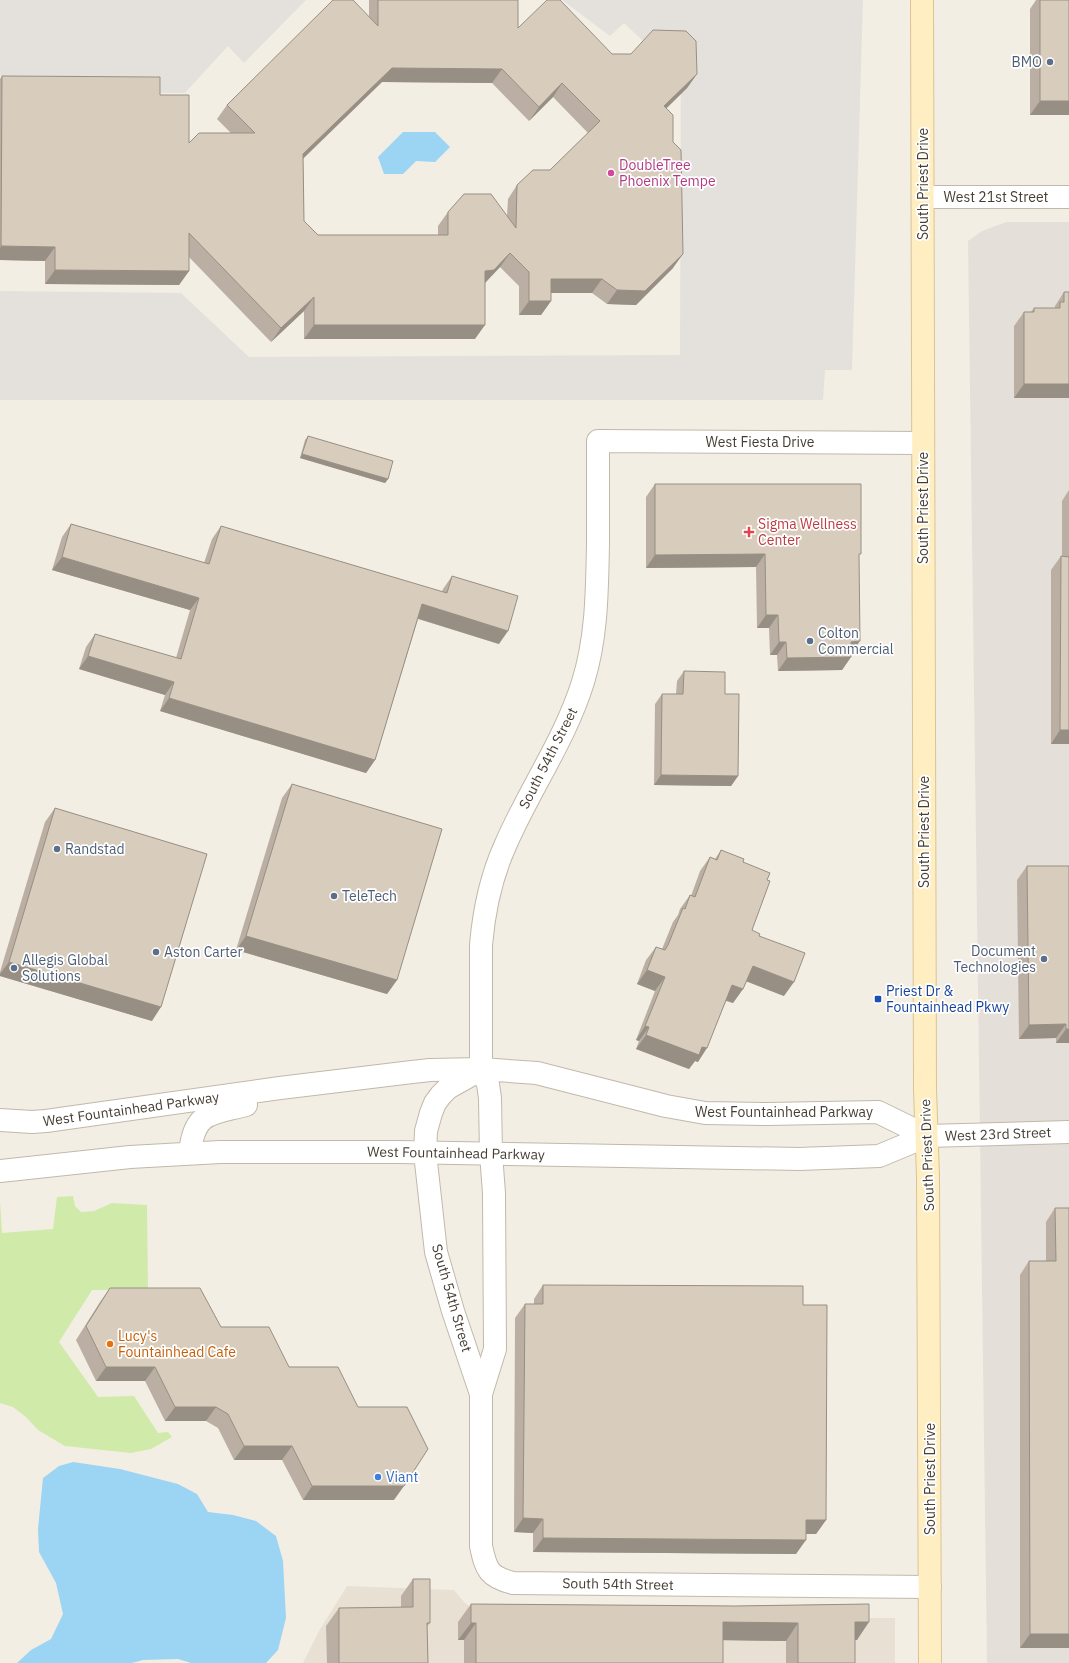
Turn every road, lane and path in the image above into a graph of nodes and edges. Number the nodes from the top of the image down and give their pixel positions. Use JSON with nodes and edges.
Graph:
{"nodes":[{"id":1,"x":922,"y":0,"type":"edge"},
{"id":2,"x":923,"y":197,"type":"junction"},
{"id":3,"x":1069,"y":198,"type":"edge"},
{"id":4,"x":598,"y":441,"type":"joint"},
{"id":5,"x":922,"y":443,"type":"junction"},
{"id":6,"x":481,"y":1070,"type":"junction"},
{"id":7,"x":280,"y":1088,"type":"junction"},
{"id":8,"x":0,"y":1120,"type":"edge"},
{"id":9,"x":1069,"y":1132,"type":"edge"},
{"id":10,"x":927,"y":1136,"type":"junction"},
{"id":11,"x":190,"y":1153,"type":"junction"},
{"id":12,"x":425,"y":1153,"type":"junction"},
{"id":13,"x":491,"y":1154,"type":"junction"},
{"id":14,"x":0,"y":1171,"type":"edge"},
{"id":15,"x":481,"y":1394,"type":"junction"},
{"id":16,"x":930,"y":1587,"type":"junction"},
{"id":17,"x":930,"y":1663,"type":"edge"}],
"edges":[{"from":1,"to":2,"type":"main road","name":"South Priest Drive"},
{"from":2,"to":3,"type":"street","name":"West 21st Street"},
{"from":2,"to":5,"type":"main road","name":"South Priest Drive"},
{"from":4,"to":5,"type":"street","name":"West Fiesta Drive"},
{"from":4,"to":6,"type":"street","name":"South 54th Street"},
{"from":5,"to":10,"type":"main road","name":"South Priest Drive"},
{"from":6,"to":7,"type":"street","name":"West Fountainhead Parkway"},
{"from":6,"to":10,"type":"street","name":"West Fountainhead Parkway"},
{"from":6,"to":12,"type":"street"},
{"from":6,"to":13,"type":"street"},
{"from":7,"to":8,"type":"street","name":"West Fountainhead Parkway"},
{"from":7,"to":11,"type":"street"},
{"from":9,"to":10,"type":"street","name":"West 23rd Street"},
{"from":10,"to":13,"type":"street","name":"West Fountainhead Parkway"},
{"from":10,"to":16,"type":"main road","name":"South Priest Drive"},
{"from":11,"to":12,"type":"street","name":"West Fountainhead Parkway"},
{"from":11,"to":14,"type":"street","name":"West Fountainhead Parkway"},
{"from":12,"to":13,"type":"street","name":"West Fountainhead Parkway"},
{"from":12,"to":15,"type":"street","name":"South 54th Street"},
{"from":13,"to":15,"type":"street","name":"South 54th Street"},
{"from":15,"to":16,"type":"street","name":"South 54th Street"},
{"from":16,"to":17,"type":"main road","name":"South Priest Drive"}]}
